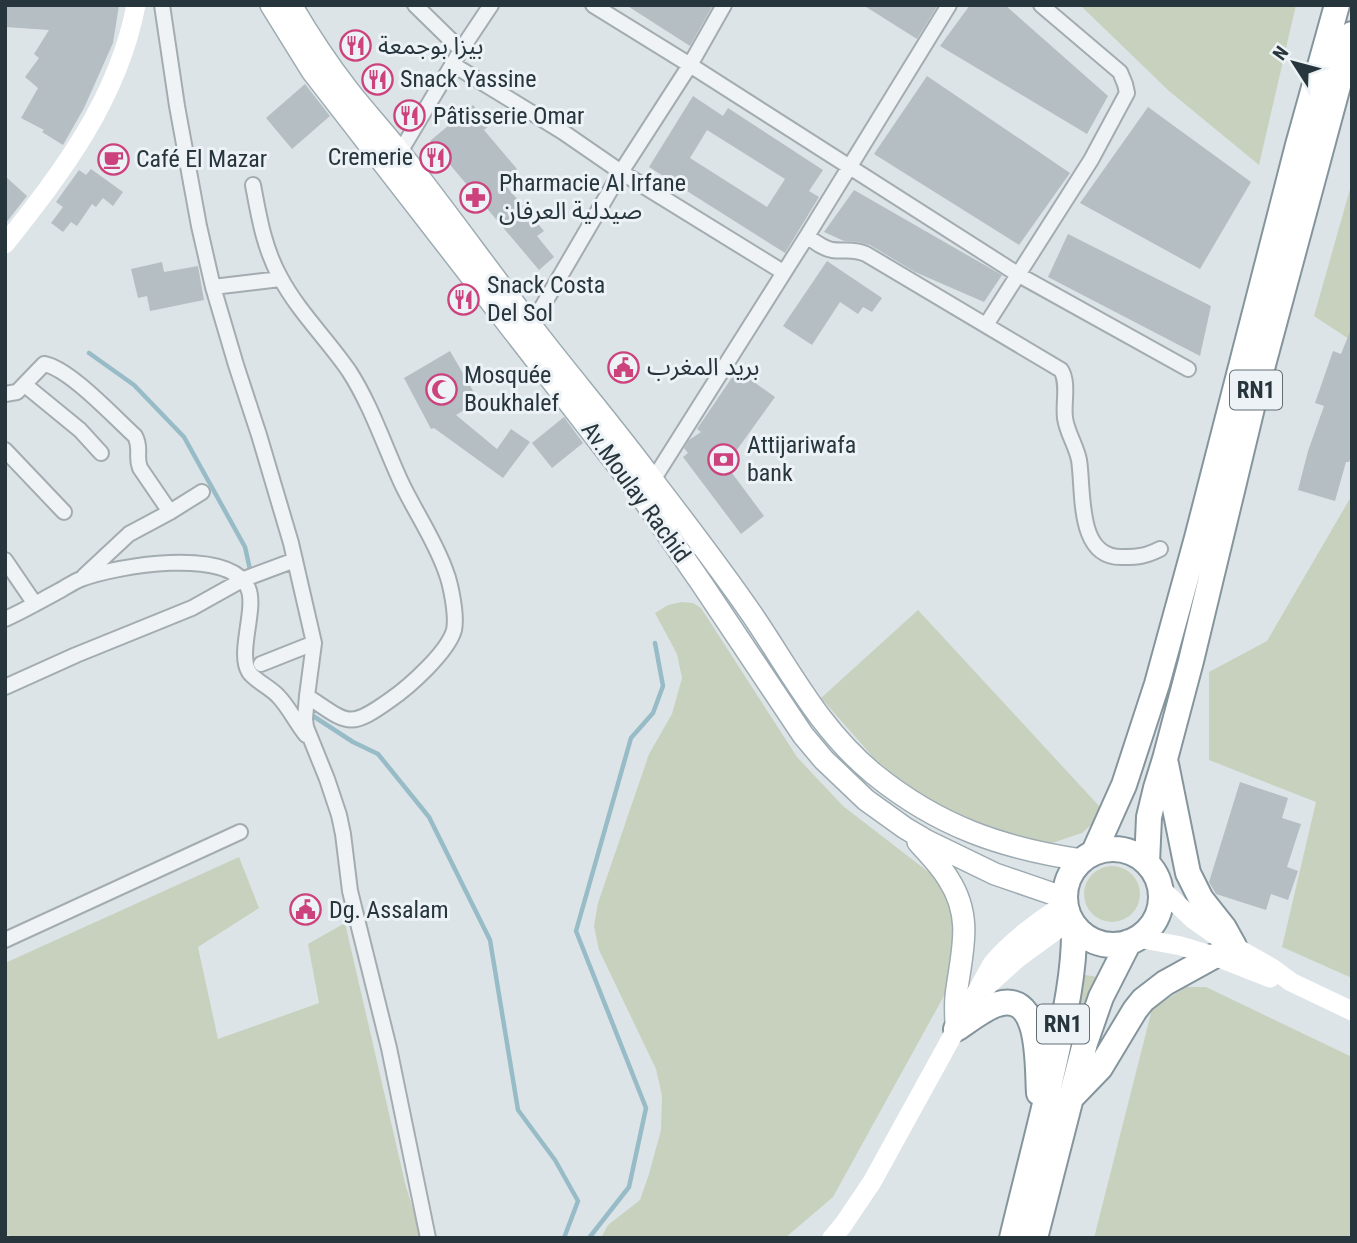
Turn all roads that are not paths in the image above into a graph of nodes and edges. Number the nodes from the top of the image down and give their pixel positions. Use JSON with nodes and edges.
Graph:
{"nodes":[{"id":1,"x":136,"y":5,"type":"edge"},
{"id":2,"x":162,"y":5,"type":"edge"},
{"id":3,"x":271,"y":5,"type":"edge"},
{"id":4,"x":291,"y":5,"type":"edge"},
{"id":5,"x":415,"y":5,"type":"edge"},
{"id":6,"x":491,"y":5,"type":"edge"},
{"id":7,"x":593,"y":5,"type":"edge"},
{"id":8,"x":724,"y":5,"type":"edge"},
{"id":9,"x":950,"y":5,"type":"edge"},
{"id":10,"x":1041,"y":5,"type":"edge"},
{"id":11,"x":1337,"y":5,"type":"edge"},
{"id":12,"x":1352,"y":34,"type":"edge"},
{"id":13,"x":461,"y":50,"type":"junction"},
{"id":14,"x":453,"y":64,"type":"junction"},
{"id":15,"x":690,"y":65,"type":"junction"},
{"id":16,"x":400,"y":152,"type":"junction"},
{"id":17,"x":849,"y":166,"type":"junction"},
{"id":18,"x":621,"y":172,"type":"junction"},
{"id":19,"x":253,"y":185,"type":"dead end"},
{"id":20,"x":807,"y":236,"type":"junction"},
{"id":21,"x":5,"y":244,"type":"edge"},
{"id":22,"x":783,"y":272,"type":"junction"},
{"id":23,"x":1019,"y":275,"type":"junction"},
{"id":24,"x":280,"y":279,"type":"junction"},
{"id":25,"x":213,"y":287,"type":"junction"},
{"id":26,"x":531,"y":326,"type":"junction"},
{"id":27,"x":986,"y":326,"type":"junction"},
{"id":28,"x":1188,"y":369,"type":"dead end"},
{"id":29,"x":25,"y":385,"type":"junction"},
{"id":30,"x":5,"y":394,"type":"edge"},
{"id":31,"x":5,"y":450,"type":"edge"},
{"id":32,"x":101,"y":453,"type":"dead end"},
{"id":33,"x":646,"y":486,"type":"junction"},
{"id":34,"x":202,"y":492,"type":"dead end"},
{"id":35,"x":64,"y":512,"type":"dead end"},
{"id":36,"x":170,"y":512,"type":"junction"},
{"id":37,"x":1160,"y":549,"type":"dead end"},
{"id":38,"x":5,"y":560,"type":"edge"},
{"id":39,"x":295,"y":560,"type":"junction"},
{"id":40,"x":81,"y":579,"type":"junction"},
{"id":41,"x":244,"y":579,"type":"junction"},
{"id":42,"x":35,"y":604,"type":"junction"},
{"id":43,"x":5,"y":619,"type":"edge"},
{"id":44,"x":314,"y":643,"type":"junction"},
{"id":45,"x":261,"y":664,"type":"dead end"},
{"id":46,"x":5,"y":687,"type":"edge"},
{"id":47,"x":307,"y":699,"type":"junction"},
{"id":48,"x":312,"y":742,"type":"junction"},
{"id":49,"x":1165,"y":760,"type":"junction"},
{"id":50,"x":905,"y":828,"type":"junction"},
{"id":51,"x":240,"y":832,"type":"dead end"},
{"id":52,"x":1088,"y":856,"type":"junction"},
{"id":53,"x":1147,"y":863,"type":"junction"},
{"id":54,"x":1160,"y":888,"type":"junction"},
{"id":55,"x":1068,"y":912,"type":"junction"},
{"id":56,"x":5,"y":940,"type":"edge"},
{"id":57,"x":1133,"y":940,"type":"junction"},
{"id":58,"x":1224,"y":951,"type":"junction"},
{"id":59,"x":1352,"y":1011,"type":"edge"},
{"id":60,"x":956,"y":1029,"type":"junction"},
{"id":61,"x":1070,"y":1099,"type":"junction"},
{"id":62,"x":1041,"y":1121,"type":"junction"},
{"id":63,"x":428,"y":1238,"type":"edge"},
{"id":64,"x":832,"y":1238,"type":"edge"},
{"id":65,"x":1012,"y":1238,"type":"edge"},
{"id":66,"x":1035,"y":1238,"type":"edge"}],
"edges":[{"from":1,"to":21,"type":"street"},
{"from":2,"to":25,"type":"street"},
{"from":3,"to":33,"type":"main road","name":"Av.Moulay Rachid"},
{"from":4,"to":16,"type":"main road","name":"Av.Moulay Rachid"},
{"from":5,"to":13,"type":"street"},
{"from":6,"to":13,"type":"street"},
{"from":7,"to":15,"type":"street"},
{"from":8,"to":15,"type":"street"},
{"from":9,"to":17,"type":"street"},
{"from":10,"to":23,"type":"street"},
{"from":11,"to":52,"type":"highway","number":"RN1"},
{"from":12,"to":49,"type":"highway","number":"RN1"},
{"from":13,"to":14,"type":"street"},
{"from":14,"to":16,"type":"street"},
{"from":14,"to":18,"type":"street"},
{"from":15,"to":17,"type":"street"},
{"from":15,"to":18,"type":"street"},
{"from":16,"to":26,"type":"main road","name":"Av.Moulay Rachid"},
{"from":17,"to":20,"type":"street"},
{"from":17,"to":23,"type":"street"},
{"from":18,"to":22,"type":"street"},
{"from":18,"to":26,"type":"street"},
{"from":19,"to":24,"type":"street"},
{"from":20,"to":22,"type":"street"},
{"from":20,"to":27,"type":"street"},
{"from":22,"to":33,"type":"street"},
{"from":23,"to":27,"type":"street"},
{"from":23,"to":28,"type":"street"},
{"from":24,"to":25,"type":"street"},
{"from":24,"to":47,"type":"street"},
{"from":25,"to":39,"type":"street"},
{"from":26,"to":33,"type":"main road","name":"Av.Moulay Rachid"},
{"from":27,"to":37,"type":"street"},
{"from":29,"to":30,"type":"street"},
{"from":29,"to":32,"type":"street"},
{"from":29,"to":36,"type":"street"},
{"from":31,"to":35,"type":"street"},
{"from":33,"to":50,"type":"main road","name":"Av.Moulay Rachid"},
{"from":33,"to":52,"type":"main road","name":"Av.Moulay Rachid"},
{"from":34,"to":36,"type":"street"},
{"from":36,"to":40,"type":"street"},
{"from":38,"to":42,"type":"street"},
{"from":39,"to":41,"type":"street"},
{"from":39,"to":44,"type":"street"},
{"from":40,"to":41,"type":"street"},
{"from":40,"to":42,"type":"street"},
{"from":41,"to":46,"type":"street"},
{"from":41,"to":48,"type":"street"},
{"from":42,"to":43,"type":"street"},
{"from":44,"to":45,"type":"street"},
{"from":44,"to":47,"type":"street"},
{"from":47,"to":48,"type":"street"},
{"from":48,"to":63,"type":"street"},
{"from":49,"to":53,"type":"highway","number":"RN1"},
{"from":49,"to":58,"type":"highway"},
{"from":50,"to":55,"type":"main road","name":"Av.Moulay Rachid"},
{"from":50,"to":60,"type":"main road"},
{"from":51,"to":56,"type":"street"},
{"from":52,"to":53,"type":"highway"},
{"from":52,"to":55,"type":"highway","number":"RN1"},
{"from":53,"to":54,"type":"highway"},
{"from":54,"to":57,"type":"highway","number":"RN1"},
{"from":54,"to":58,"type":"street"},
{"from":55,"to":57,"type":"highway"},
{"from":55,"to":60,"type":"street"},
{"from":55,"to":62,"type":"highway","number":"RN1"},
{"from":57,"to":58,"type":"street"},
{"from":57,"to":61,"type":"highway","number":"RN1"},
{"from":58,"to":59,"type":"street"},
{"from":58,"to":61,"type":"highway"},
{"from":60,"to":62,"type":"highway"},
{"from":60,"to":64,"type":"street"},
{"from":61,"to":66,"type":"highway","number":"RN1"},
{"from":62,"to":65,"type":"highway","number":"RN1"}]}
